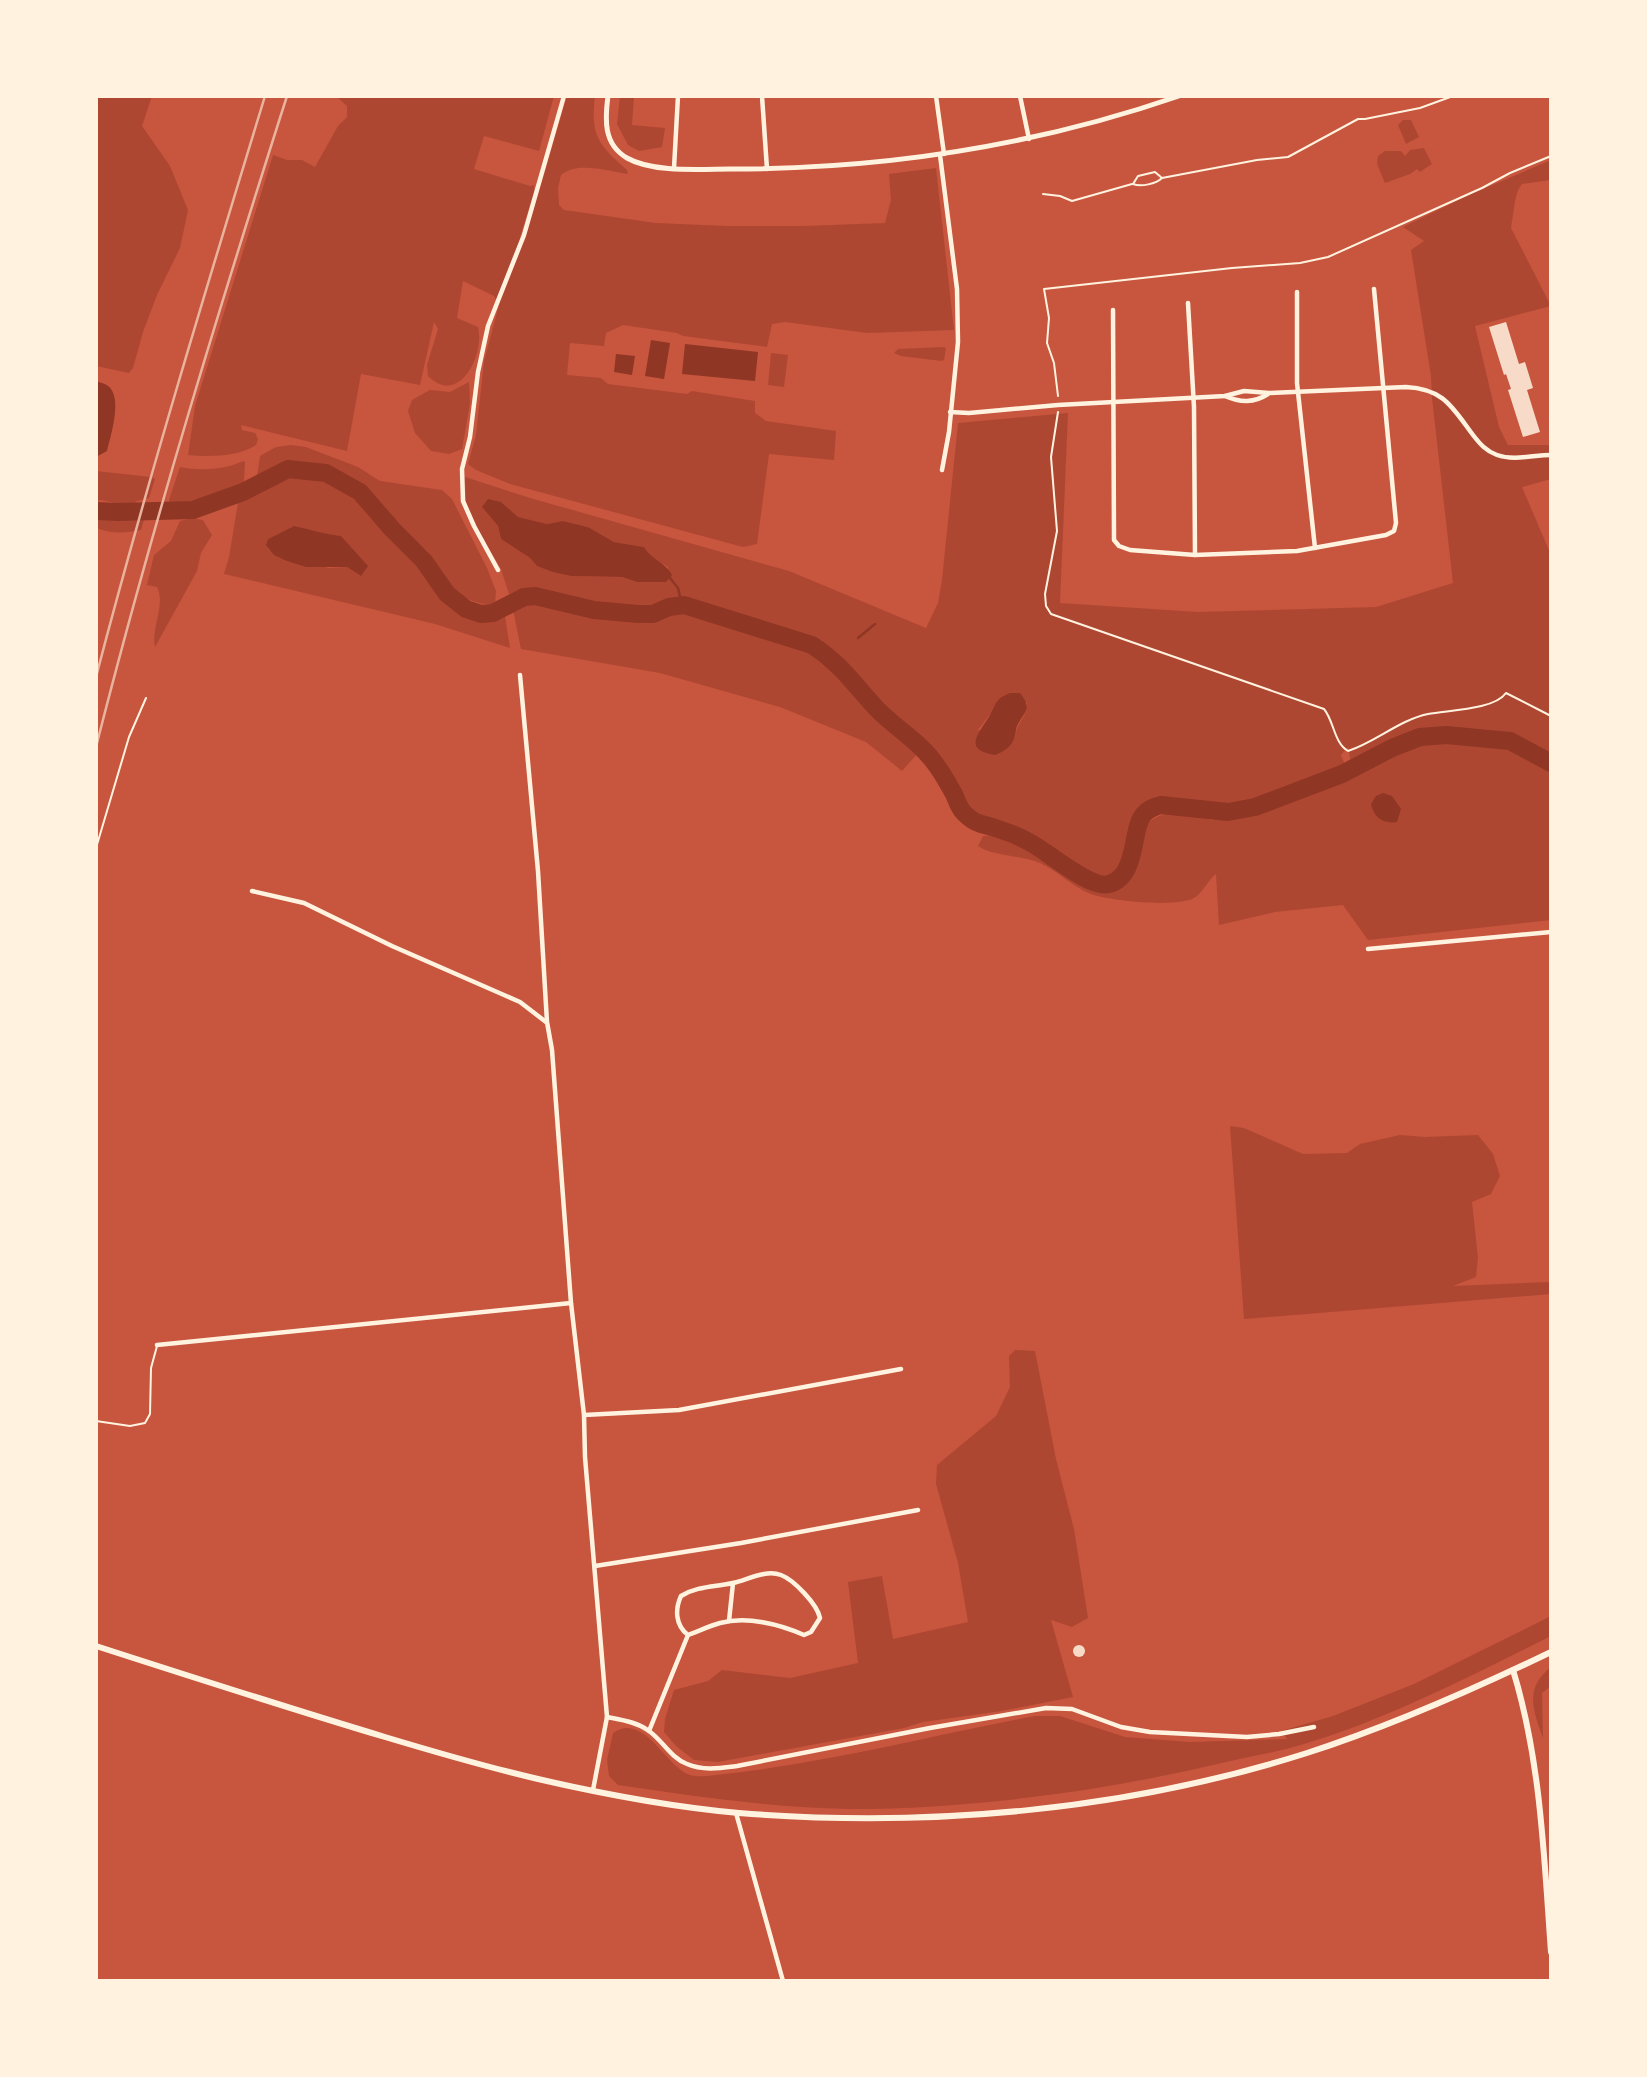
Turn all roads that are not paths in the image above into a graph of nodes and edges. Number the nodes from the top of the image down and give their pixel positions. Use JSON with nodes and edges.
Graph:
{"nodes":[{"id":1,"x":564,"y":96,"type":"edge"},
{"id":2,"x":608,"y":96,"type":"edge"},
{"id":3,"x":678,"y":96,"type":"edge"},
{"id":4,"x":762,"y":96,"type":"edge"},
{"id":5,"x":936,"y":96,"type":"edge"},
{"id":6,"x":1020,"y":96,"type":"edge"},
{"id":7,"x":1179,"y":96,"type":"edge"},
{"id":8,"x":1029,"y":139,"type":"junction"},
{"id":9,"x":942,"y":155,"type":"junction"},
{"id":10,"x":674,"y":169,"type":"junction"},
{"id":11,"x":767,"y":169,"type":"junction"},
{"id":12,"x":1374,"y":289,"type":"dead end"},
{"id":13,"x":1297,"y":292,"type":"dead end"},
{"id":14,"x":1188,"y":303,"type":"dead end"},
{"id":15,"x":1113,"y":310,"type":"dead end"},
{"id":16,"x":1382,"y":388,"type":"junction"},
{"id":17,"x":1298,"y":391,"type":"junction"},
{"id":18,"x":1269,"y":393,"type":"junction"},
{"id":19,"x":1226,"y":396,"type":"junction"},
{"id":20,"x":1194,"y":398,"type":"junction"},
{"id":21,"x":1112,"y":402,"type":"junction"},
{"id":22,"x":950,"y":412,"type":"junction"},
{"id":23,"x":1551,"y":455,"type":"edge"},
{"id":24,"x":942,"y":470,"type":"dead end"},
{"id":25,"x":1315,"y":548,"type":"junction"},
{"id":26,"x":1195,"y":555,"type":"junction"},
{"id":27,"x":498,"y":570,"type":"dead end"},
{"id":28,"x":520,"y":676,"type":"dead end"},
{"id":29,"x":146,"y":698,"type":"dead end"},
{"id":30,"x":96,"y":848,"type":"edge"},
{"id":31,"x":252,"y":891,"type":"dead end"},
{"id":32,"x":1551,"y":932,"type":"edge"},
{"id":33,"x":1368,"y":949,"type":"dead end"},
{"id":34,"x":547,"y":1022,"type":"junction"},
{"id":35,"x":571,"y":1304,"type":"junction"},
{"id":36,"x":157,"y":1345,"type":"joint"},
{"id":37,"x":901,"y":1369,"type":"dead end"},
{"id":38,"x":584,"y":1415,"type":"junction"},
{"id":39,"x":96,"y":1421,"type":"edge"},
{"id":40,"x":918,"y":1510,"type":"dead end"},
{"id":41,"x":595,"y":1566,"type":"junction"},
{"id":42,"x":733,"y":1583,"type":"junction"},
{"id":43,"x":729,"y":1621,"type":"junction"},
{"id":44,"x":688,"y":1635,"type":"junction"},
{"id":45,"x":96,"y":1646,"type":"edge"},
{"id":46,"x":1551,"y":1652,"type":"edge"},
{"id":47,"x":1513,"y":1670,"type":"junction"},
{"id":48,"x":607,"y":1717,"type":"junction"},
{"id":49,"x":1314,"y":1727,"type":"dead end"},
{"id":50,"x":649,"y":1731,"type":"junction"},
{"id":51,"x":593,"y":1790,"type":"junction"},
{"id":52,"x":736,"y":1813,"type":"junction"},
{"id":53,"x":1551,"y":1952,"type":"edge"},
{"id":54,"x":783,"y":1981,"type":"edge"}],
"edges":[{"from":1,"to":27,"type":"street"},
{"from":2,"to":10,"type":"street"},
{"from":3,"to":10,"type":"street"},
{"from":4,"to":11,"type":"street"},
{"from":5,"to":9,"type":"street"},
{"from":6,"to":8,"type":"street"},
{"from":7,"to":8,"type":"street"},
{"from":8,"to":9,"type":"street"},
{"from":9,"to":11,"type":"street"},
{"from":9,"to":22,"type":"street"},
{"from":10,"to":11,"type":"street"},
{"from":12,"to":16,"type":"street"},
{"from":13,"to":17,"type":"street"},
{"from":14,"to":20,"type":"street"},
{"from":15,"to":21,"type":"street"},
{"from":16,"to":17,"type":"street"},
{"from":16,"to":23,"type":"street"},
{"from":16,"to":25,"type":"street"},
{"from":17,"to":18,"type":"street"},
{"from":17,"to":25,"type":"street"},
{"from":18,"to":19,"type":"street"},
{"from":18,"to":19,"type":"street"},
{"from":19,"to":20,"type":"street"},
{"from":20,"to":21,"type":"street"},
{"from":20,"to":26,"type":"street"},
{"from":21,"to":22,"type":"street"},
{"from":21,"to":26,"type":"street"},
{"from":22,"to":24,"type":"street"},
{"from":25,"to":26,"type":"street"},
{"from":28,"to":34,"type":"street"},
{"from":29,"to":30,"type":"lane"},
{"from":31,"to":34,"type":"street"},
{"from":32,"to":33,"type":"street"},
{"from":34,"to":35,"type":"street"},
{"from":35,"to":36,"type":"street"},
{"from":35,"to":38,"type":"street"},
{"from":36,"to":39,"type":"lane"},
{"from":37,"to":38,"type":"street"},
{"from":38,"to":41,"type":"street"},
{"from":40,"to":41,"type":"street"},
{"from":41,"to":48,"type":"street"},
{"from":42,"to":43,"type":"street"},
{"from":42,"to":43,"type":"street"},
{"from":42,"to":44,"type":"street"},
{"from":43,"to":44,"type":"street"},
{"from":44,"to":50,"type":"street"},
{"from":45,"to":51,"type":"main road"},
{"from":46,"to":47,"type":"main road"},
{"from":47,"to":52,"type":"main road"},
{"from":47,"to":53,"type":"main road"},
{"from":48,"to":50,"type":"street"},
{"from":48,"to":51,"type":"street"},
{"from":49,"to":50,"type":"street"},
{"from":51,"to":52,"type":"main road"},
{"from":52,"to":54,"type":"street"}]}
